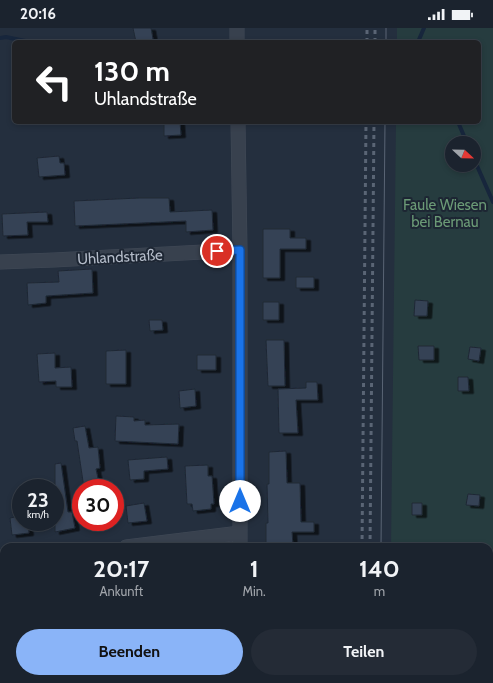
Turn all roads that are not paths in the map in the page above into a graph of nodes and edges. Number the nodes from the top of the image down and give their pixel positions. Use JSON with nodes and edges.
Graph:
{"nodes":[{"id":1,"x":237,"y":28,"type":"edge"},
{"id":2,"x":237,"y":40,"type":"edge"},
{"id":3,"x":238,"y":124,"type":"edge"},
{"id":4,"x":240,"y":250,"type":"junction"},
{"id":5,"x":0,"y":262,"type":"edge"},
{"id":6,"x":240,"y":533,"type":"junction"},
{"id":7,"x":159,"y":543,"type":"edge"},
{"id":8,"x":240,"y":543,"type":"edge"}],
"edges":[{"from":1,"to":2,"type":"street"},
{"from":3,"to":4,"type":"street"},
{"from":4,"to":5,"type":"street","name":"Uhlandstraße"},
{"from":4,"to":6,"type":"street"},
{"from":6,"to":7,"type":"street"},
{"from":6,"to":8,"type":"street"}]}
